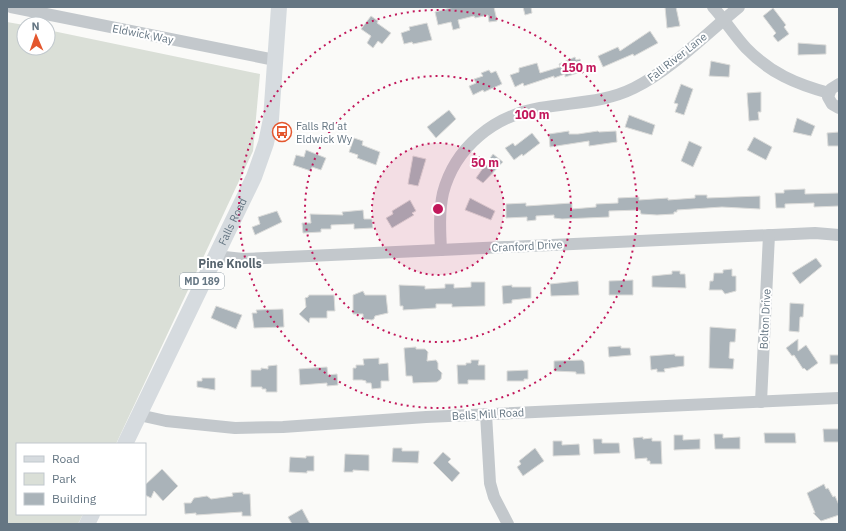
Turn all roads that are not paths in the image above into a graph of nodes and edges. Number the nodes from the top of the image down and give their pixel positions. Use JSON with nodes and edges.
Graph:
{"nodes":[{"id":1,"x":11,"y":7,"type":"edge"},
{"id":2,"x":279,"y":7,"type":"edge"},
{"id":3,"x":713,"y":7,"type":"edge"},
{"id":4,"x":739,"y":7,"type":"edge"},
{"id":5,"x":724,"y":19,"type":"junction"},
{"id":6,"x":275,"y":60,"type":"junction"},
{"id":7,"x":839,"y":84,"type":"edge"},
{"id":8,"x":829,"y":93,"type":"junction"},
{"id":9,"x":839,"y":108,"type":"edge"},
{"id":10,"x":769,"y":235,"type":"junction"},
{"id":11,"x":839,"y":235,"type":"edge"},
{"id":12,"x":441,"y":250,"type":"junction"},
{"id":13,"x":215,"y":256,"type":"junction"},
{"id":14,"x":839,"y":398,"type":"edge"},
{"id":15,"x":761,"y":402,"type":"junction"},
{"id":16,"x":486,"y":414,"type":"junction"},
{"id":17,"x":139,"y":415,"type":"junction"},
{"id":18,"x":125,"y":443,"type":"edge"},
{"id":19,"x":92,"y":515,"type":"edge"},
{"id":20,"x":87,"y":524,"type":"edge"},
{"id":21,"x":508,"y":524,"type":"edge"}],
"edges":[{"from":1,"to":6,"type":"street","name":"Eldwick Way"},
{"from":2,"to":6,"type":"main road","name":"Falls Road","number":"MD 189"},
{"from":3,"to":5,"type":"street"},
{"from":4,"to":5,"type":"street","name":"Fall River Lane"},
{"from":5,"to":8,"type":"street"},
{"from":5,"to":12,"type":"street","name":"Fall River Lane"},
{"from":6,"to":13,"type":"main road","name":"Falls Road","number":"MD 189"},
{"from":7,"to":8,"type":"street"},
{"from":8,"to":9,"type":"street"},
{"from":10,"to":11,"type":"street","name":"Cranford Drive"},
{"from":10,"to":12,"type":"street","name":"Cranford Drive"},
{"from":10,"to":15,"type":"street","name":"Bolton Drive"},
{"from":12,"to":13,"type":"street","name":"Cranford Drive"},
{"from":13,"to":17,"type":"main road","name":"Falls Road","number":"MD 189"},
{"from":14,"to":15,"type":"street","name":"Bells Mill Road"},
{"from":15,"to":16,"type":"street","name":"Bells Mill Road"},
{"from":16,"to":17,"type":"street","name":"Bells Mill Road"},
{"from":16,"to":21,"type":"street"},
{"from":17,"to":18,"type":"main road","name":"Falls Road","number":"MD 189"},
{"from":19,"to":20,"type":"main road"}]}
